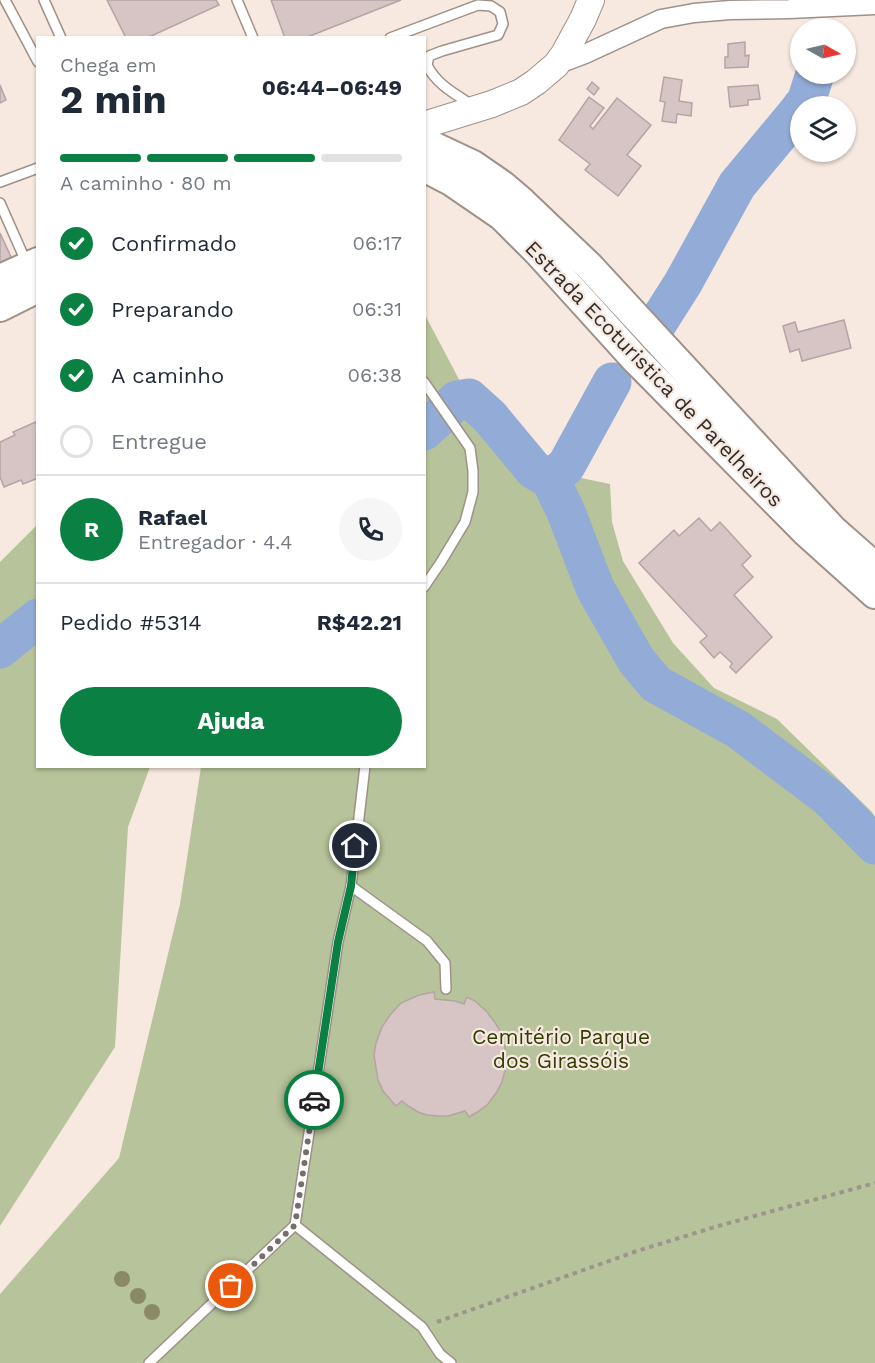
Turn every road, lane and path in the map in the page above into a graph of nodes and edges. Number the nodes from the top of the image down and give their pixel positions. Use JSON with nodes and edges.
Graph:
{"nodes":[{"id":1,"x":5,"y":0,"type":"edge"},
{"id":2,"x":44,"y":0,"type":"edge"},
{"id":3,"x":237,"y":0,"type":"edge"},
{"id":4,"x":591,"y":0,"type":"edge"},
{"id":5,"x":875,"y":5,"type":"edge"},
{"id":6,"x":60,"y":36,"type":"edge"},
{"id":7,"x":252,"y":36,"type":"edge"},
{"id":8,"x":395,"y":36,"type":"edge"},
{"id":9,"x":36,"y":58,"type":"edge"},
{"id":10,"x":556,"y":65,"type":"junction"},
{"id":11,"x":476,"y":109,"type":"junction"},
{"id":12,"x":426,"y":124,"type":"edge"},
{"id":13,"x":426,"y":143,"type":"edge"},
{"id":14,"x":426,"y":168,"type":"edge"},
{"id":15,"x":36,"y":169,"type":"edge"},
{"id":16,"x":0,"y":182,"type":"edge"},
{"id":17,"x":0,"y":203,"type":"edge"},
{"id":18,"x":34,"y":272,"type":"edge"},
{"id":19,"x":0,"y":279,"type":"edge"},
{"id":20,"x":0,"y":307,"type":"edge"},
{"id":21,"x":426,"y":384,"type":"edge"},
{"id":22,"x":875,"y":567,"type":"edge"},
{"id":23,"x":426,"y":584,"type":"edge"},
{"id":24,"x":875,"y":594,"type":"edge"},
{"id":25,"x":364,"y":768,"type":"edge"},
{"id":26,"x":351,"y":886,"type":"junction"},
{"id":27,"x":446,"y":989,"type":"dead end"},
{"id":28,"x":875,"y":1184,"type":"edge"},
{"id":29,"x":295,"y":1225,"type":"junction"},
{"id":30,"x":422,"y":1327,"type":"junction"},
{"id":31,"x":439,"y":1359,"type":"edge"},
{"id":32,"x":151,"y":1362,"type":"edge"},
{"id":33,"x":451,"y":1363,"type":"edge"}],
"edges":[{"from":1,"to":9,"type":"lane"},
{"from":2,"to":6,"type":"lane"},
{"from":3,"to":7,"type":"lane"},
{"from":4,"to":10,"type":"street"},
{"from":5,"to":10,"type":"street"},
{"from":8,"to":11,"type":"lane"},
{"from":10,"to":11,"type":"street"},
{"from":11,"to":12,"type":"street"},
{"from":13,"to":22,"type":"main road","name":"Estrada Ecoturistica de Parelheiros"},
{"from":14,"to":24,"type":"main road","name":"Estrada Ecoturistica de Parelheiros"},
{"from":15,"to":16,"type":"lane"},
{"from":17,"to":18,"type":"lane"},
{"from":18,"to":19,"type":"main road"},
{"from":18,"to":20,"type":"main road"},
{"from":21,"to":23,"type":"lane"},
{"from":25,"to":26,"type":"lane"},
{"from":26,"to":27,"type":"lane"},
{"from":26,"to":29,"type":"lane"},
{"from":28,"to":30,"type":"path"},
{"from":29,"to":30,"type":"lane"},
{"from":29,"to":32,"type":"lane"},
{"from":30,"to":31,"type":"lane"},
{"from":31,"to":33,"type":"lane"}]}
